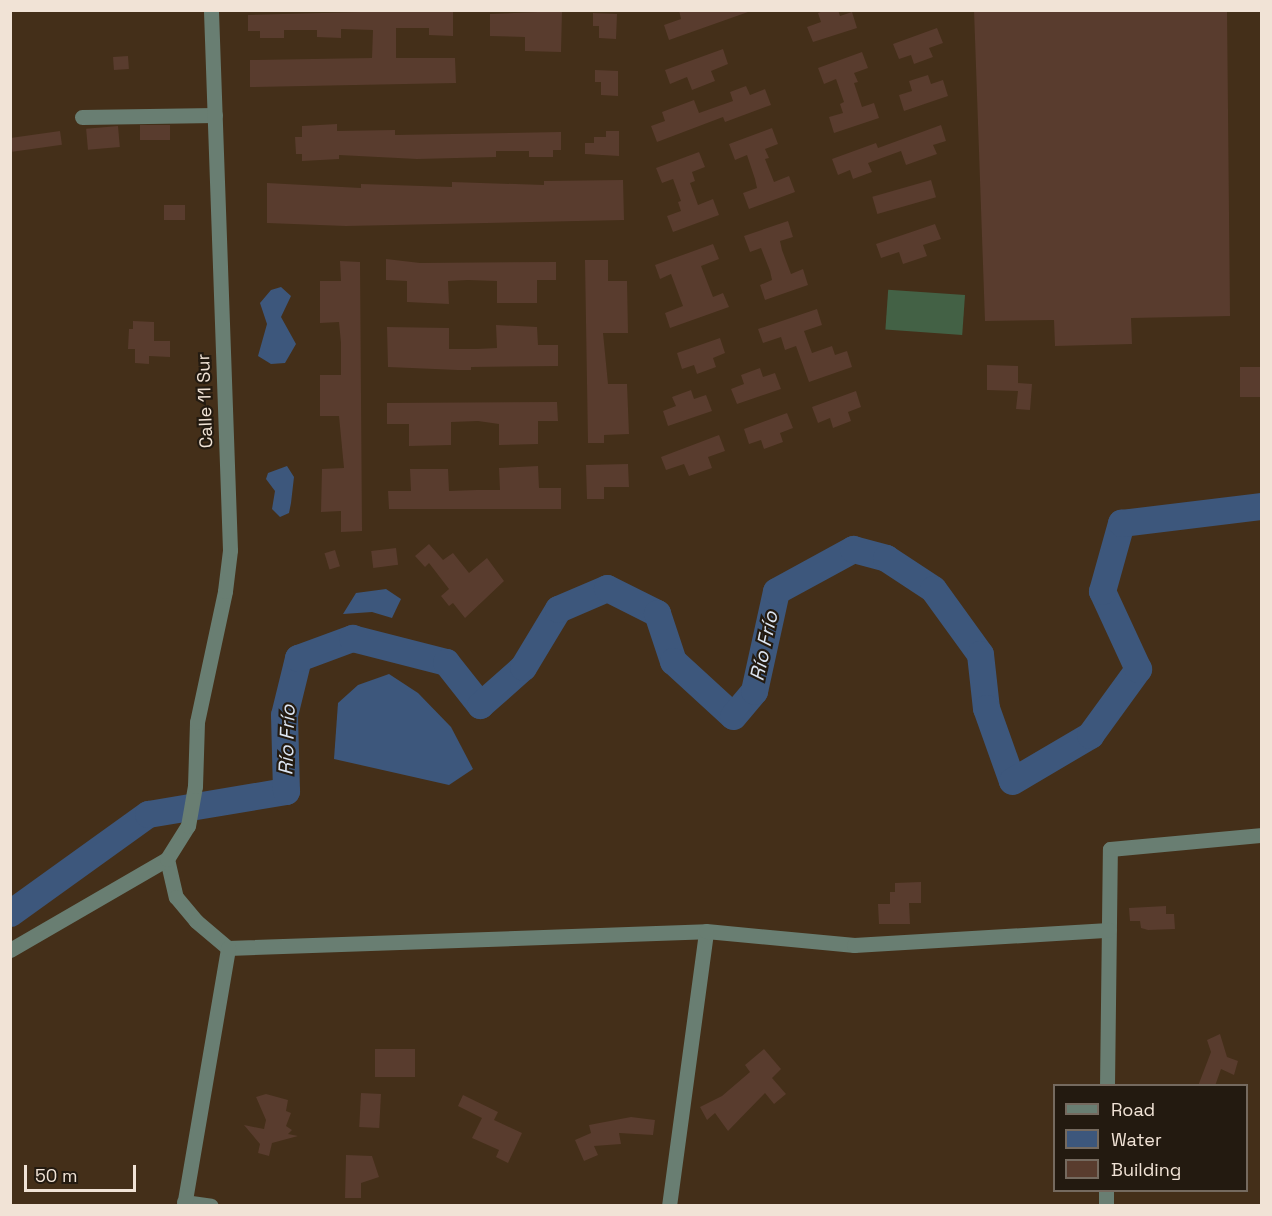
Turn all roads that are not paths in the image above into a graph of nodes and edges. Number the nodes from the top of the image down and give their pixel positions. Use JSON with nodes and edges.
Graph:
{"nodes":[{"id":1,"x":211,"y":10,"type":"edge"},
{"id":2,"x":215,"y":115,"type":"junction"},
{"id":3,"x":82,"y":117,"type":"dead end"},
{"id":4,"x":1262,"y":835,"type":"edge"},
{"id":5,"x":166,"y":859,"type":"junction"},
{"id":6,"x":1109,"y":930,"type":"junction"},
{"id":7,"x":706,"y":931,"type":"junction"},
{"id":8,"x":228,"y":948,"type":"junction"},
{"id":9,"x":10,"y":951,"type":"edge"},
{"id":10,"x":1107,"y":1084,"type":"edge"},
{"id":11,"x":184,"y":1204,"type":"edge"},
{"id":12,"x":211,"y":1206,"type":"edge"},
{"id":13,"x":669,"y":1206,"type":"edge"}],
"edges":[{"from":1,"to":2,"type":"street","name":"Calle 11 Sur"},
{"from":2,"to":3,"type":"street"},
{"from":2,"to":5,"type":"street","name":"Calle 11 Sur"},
{"from":4,"to":6,"type":"street"},
{"from":5,"to":8,"type":"street"},
{"from":5,"to":9,"type":"street"},
{"from":6,"to":7,"type":"street"},
{"from":6,"to":10,"type":"street"},
{"from":7,"to":8,"type":"street"},
{"from":7,"to":13,"type":"street"},
{"from":8,"to":11,"type":"street"},
{"from":11,"to":12,"type":"street"}]}
